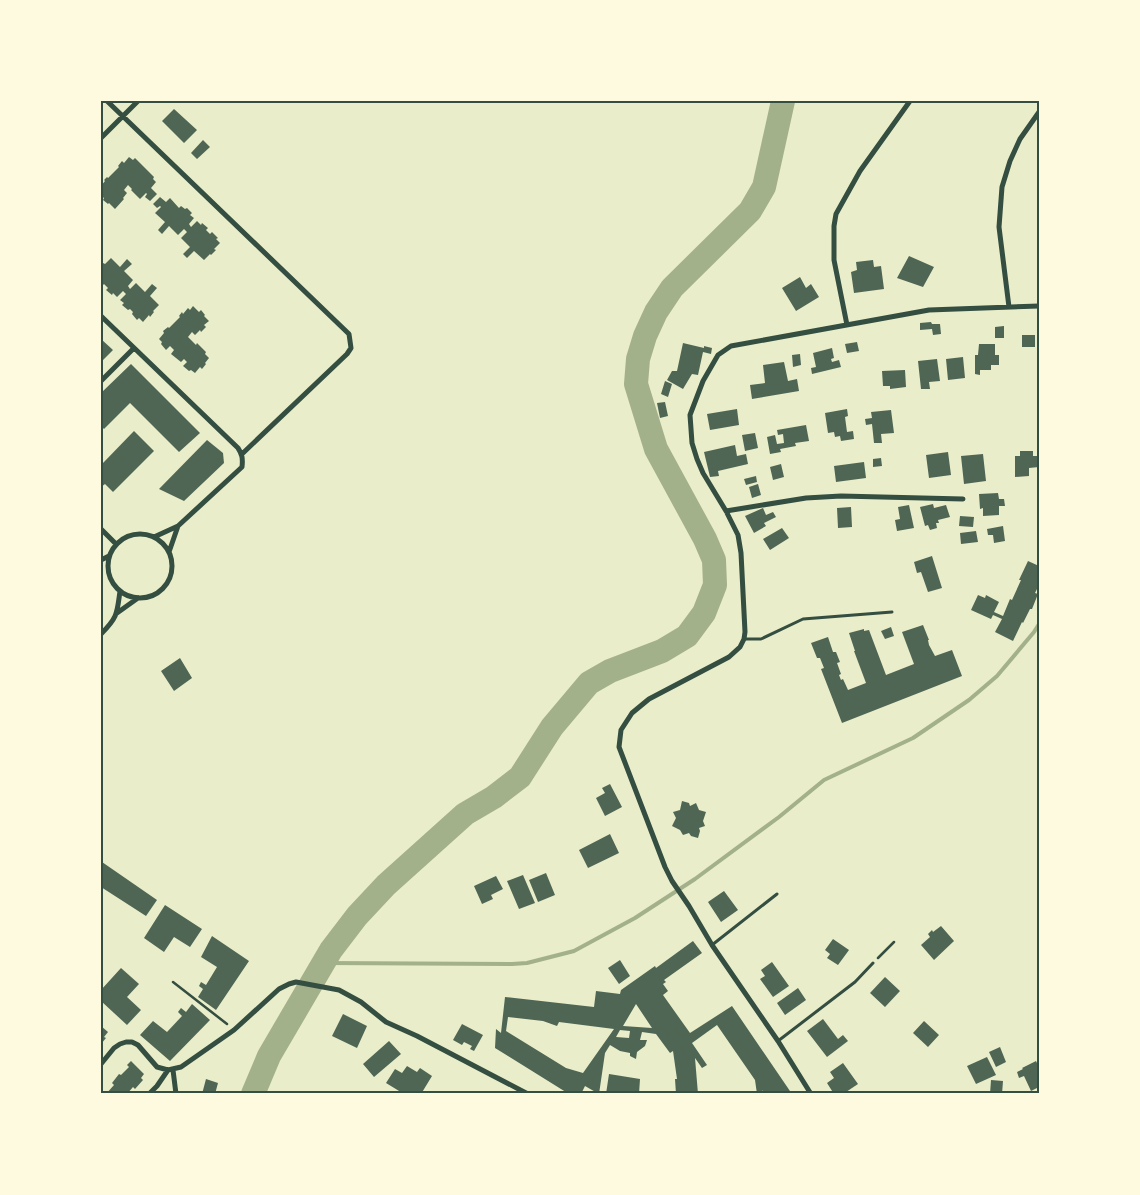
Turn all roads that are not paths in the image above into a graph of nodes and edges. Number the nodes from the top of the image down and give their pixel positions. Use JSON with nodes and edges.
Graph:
{"nodes":[{"id":1,"x":107,"y":101,"type":"edge"},
{"id":2,"x":138,"y":101,"type":"edge"},
{"id":3,"x":910,"y":101,"type":"edge"},
{"id":4,"x":1039,"y":112,"type":"edge"},
{"id":5,"x":123,"y":116,"type":"junction"},
{"id":6,"x":101,"y":138,"type":"edge"},
{"id":7,"x":1039,"y":306,"type":"edge"},
{"id":8,"x":1009,"y":307,"type":"junction"},
{"id":9,"x":101,"y":316,"type":"edge"},
{"id":10,"x":848,"y":324,"type":"junction"},
{"id":11,"x":134,"y":348,"type":"junction"},
{"id":12,"x":101,"y":381,"type":"edge"},
{"id":13,"x":242,"y":454,"type":"junction"},
{"id":14,"x":963,"y":499,"type":"dead end"},
{"id":15,"x":726,"y":511,"type":"junction"},
{"id":16,"x":178,"y":526,"type":"junction"},
{"id":17,"x":101,"y":529,"type":"edge"},
{"id":18,"x":154,"y":537,"type":"junction"},
{"id":19,"x":116,"y":544,"type":"junction"},
{"id":20,"x":169,"y":552,"type":"junction"},
{"id":21,"x":109,"y":556,"type":"junction"},
{"id":22,"x":101,"y":560,"type":"edge"},
{"id":23,"x":101,"y":574,"type":"edge"},
{"id":24,"x":109,"y":576,"type":"junction"},
{"id":25,"x":120,"y":591,"type":"junction"},
{"id":26,"x":138,"y":598,"type":"junction"},
{"id":27,"x":892,"y":612,"type":"dead end"},
{"id":28,"x":117,"y":613,"type":"junction"},
{"id":29,"x":101,"y":634,"type":"edge"},
{"id":30,"x":744,"y":639,"type":"junction"},
{"id":31,"x":777,"y":894,"type":"dead end"},
{"id":32,"x":712,"y":945,"type":"junction"},
{"id":33,"x":873,"y":963,"type":"road end"},
{"id":34,"x":778,"y":1041,"type":"junction"},
{"id":35,"x":101,"y":1064,"type":"edge"},
{"id":36,"x":171,"y":1070,"type":"junction"},
{"id":37,"x":149,"y":1094,"type":"edge"},
{"id":38,"x":176,"y":1094,"type":"edge"},
{"id":39,"x":528,"y":1094,"type":"edge"},
{"id":40,"x":812,"y":1094,"type":"edge"}],
"edges":[{"from":1,"to":5,"type":"street"},
{"from":2,"to":5,"type":"street"},
{"from":3,"to":10,"type":"street"},
{"from":4,"to":8,"type":"street"},
{"from":5,"to":6,"type":"street"},
{"from":5,"to":13,"type":"street"},
{"from":7,"to":8,"type":"street"},
{"from":8,"to":10,"type":"street"},
{"from":9,"to":11,"type":"street"},
{"from":10,"to":15,"type":"street"},
{"from":11,"to":12,"type":"street"},
{"from":11,"to":13,"type":"street"},
{"from":13,"to":16,"type":"street"},
{"from":14,"to":15,"type":"street"},
{"from":15,"to":30,"type":"street"},
{"from":16,"to":18,"type":"street"},
{"from":16,"to":20,"type":"street"},
{"from":17,"to":19,"type":"street"},
{"from":18,"to":19,"type":"street"},
{"from":18,"to":20,"type":"street"},
{"from":19,"to":21,"type":"street"},
{"from":20,"to":26,"type":"street"},
{"from":21,"to":22,"type":"street"},
{"from":21,"to":24,"type":"street"},
{"from":23,"to":24,"type":"street"},
{"from":24,"to":25,"type":"street"},
{"from":25,"to":26,"type":"street"},
{"from":25,"to":28,"type":"street"},
{"from":26,"to":28,"type":"street"},
{"from":27,"to":30,"type":"lane"},
{"from":28,"to":29,"type":"street"},
{"from":30,"to":32,"type":"street"},
{"from":31,"to":32,"type":"lane"},
{"from":32,"to":34,"type":"street"},
{"from":33,"to":34,"type":"lane"},
{"from":34,"to":40,"type":"street"},
{"from":35,"to":36,"type":"street"},
{"from":36,"to":37,"type":"street"},
{"from":36,"to":38,"type":"street"},
{"from":36,"to":39,"type":"street"}]}
